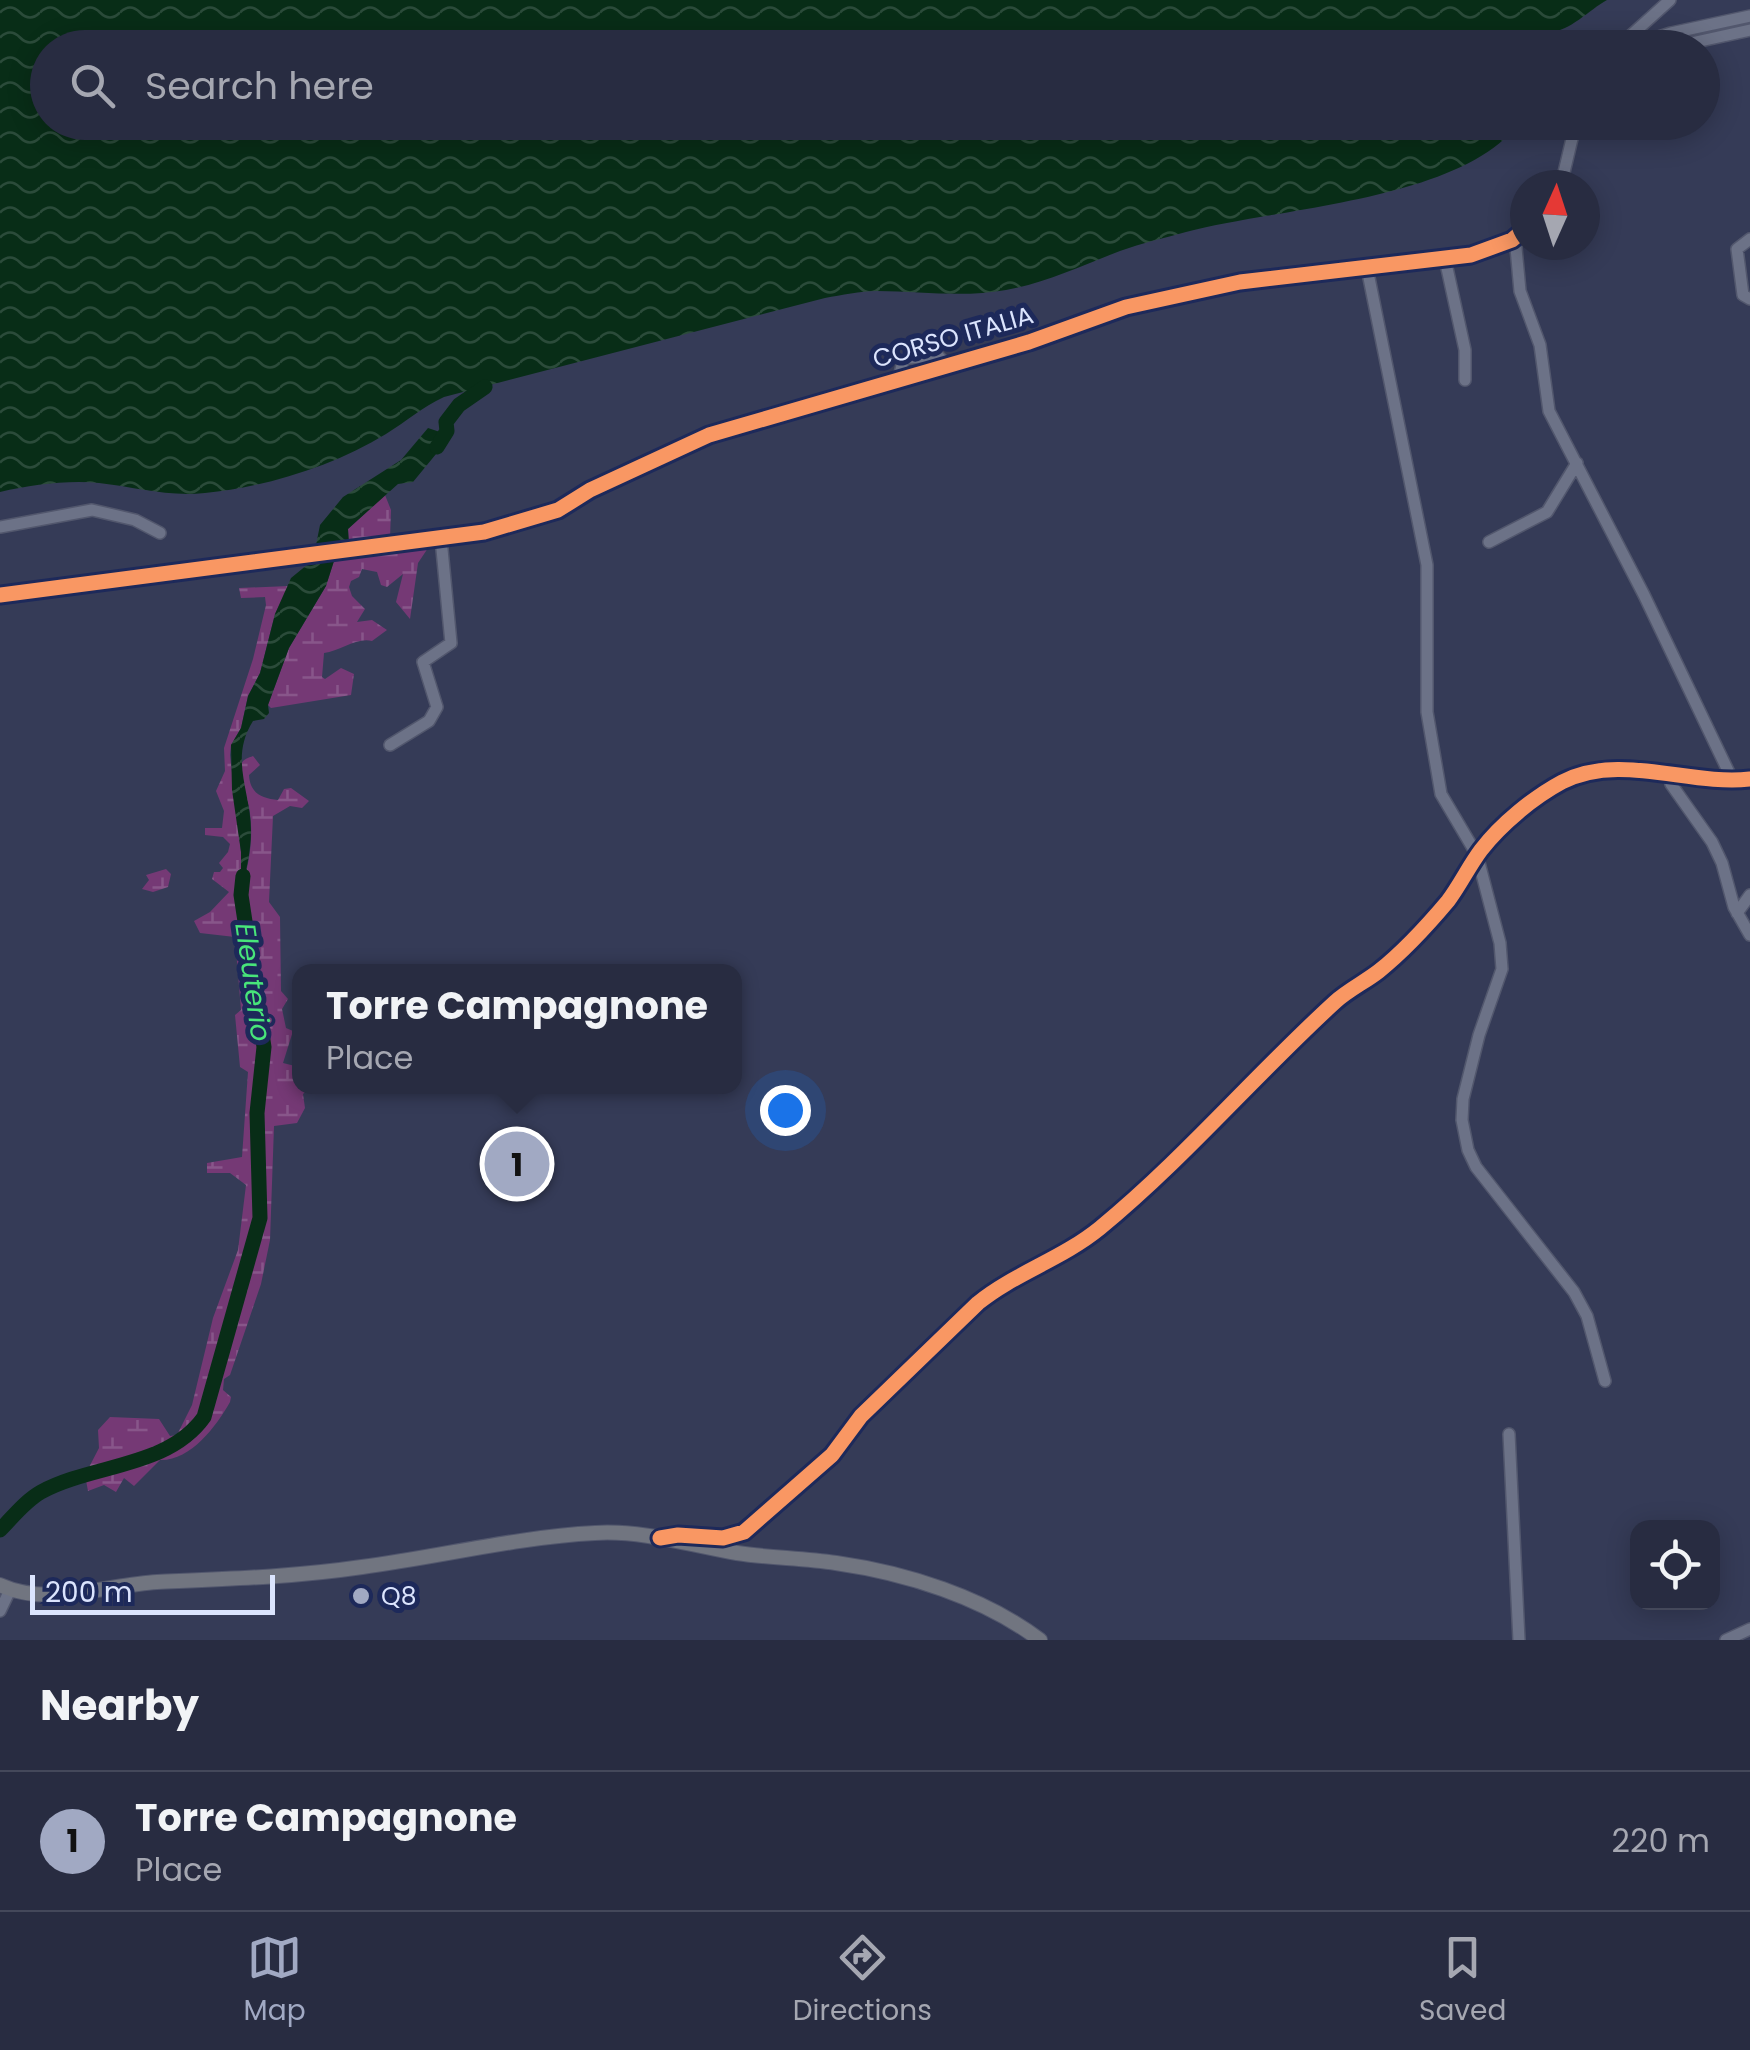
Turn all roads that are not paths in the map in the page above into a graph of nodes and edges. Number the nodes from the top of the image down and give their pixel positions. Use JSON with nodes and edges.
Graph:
{"nodes":[{"id":1,"x":1670,"y":0,"type":"edge"},
{"id":2,"x":1658,"y":10,"type":"junction"},
{"id":3,"x":1750,"y":16,"type":"edge"},
{"id":4,"x":1639,"y":30,"type":"edge"},
{"id":5,"x":1670,"y":30,"type":"edge"},
{"id":6,"x":1687,"y":30,"type":"edge"},
{"id":7,"x":1750,"y":30,"type":"edge"},
{"id":8,"x":1720,"y":37,"type":"edge"},
{"id":9,"x":1572,"y":140,"type":"edge"},
{"id":10,"x":1565,"y":170,"type":"edge"},
{"id":11,"x":1510,"y":238,"type":"edge"},
{"id":12,"x":1750,"y":239,"type":"edge"},
{"id":13,"x":1444,"y":260,"type":"junction"},
{"id":14,"x":1520,"y":260,"type":"edge"},
{"id":15,"x":1367,"y":268,"type":"junction"},
{"id":16,"x":1750,"y":299,"type":"edge"},
{"id":17,"x":1465,"y":380,"type":"dead end"},
{"id":18,"x":1578,"y":463,"type":"junction"},
{"id":19,"x":0,"y":527,"type":"edge"},
{"id":20,"x":160,"y":533,"type":"dead end"},
{"id":21,"x":441,"y":539,"type":"junction"},
{"id":22,"x":1489,"y":542,"type":"dead end"},
{"id":23,"x":0,"y":595,"type":"edge"},
{"id":24,"x":390,"y":745,"type":"dead end"},
{"id":25,"x":1669,"y":775,"type":"junction"},
{"id":26,"x":1750,"y":778,"type":"edge"},
{"id":27,"x":1732,"y":779,"type":"junction"},
{"id":28,"x":1477,"y":855,"type":"junction"},
{"id":29,"x":1750,"y":896,"type":"edge"},
{"id":30,"x":1737,"y":914,"type":"junction"},
{"id":31,"x":1750,"y":936,"type":"edge"},
{"id":32,"x":1605,"y":1381,"type":"dead end"},
{"id":33,"x":1509,"y":1434,"type":"dead end"},
{"id":34,"x":660,"y":1538,"type":"junction"},
{"id":35,"x":5,"y":1588,"type":"edge"},
{"id":36,"x":0,"y":1611,"type":"edge"},
{"id":37,"x":1750,"y":1629,"type":"edge"},
{"id":38,"x":1040,"y":1640,"type":"edge"},
{"id":39,"x":1519,"y":1640,"type":"edge"},
{"id":40,"x":1726,"y":1640,"type":"edge"}],
"edges":[{"from":1,"to":2,"type":"street"},
{"from":2,"to":4,"type":"street"},
{"from":2,"to":5,"type":"street"},
{"from":3,"to":6,"type":"street"},
{"from":7,"to":8,"type":"street"},
{"from":9,"to":10,"type":"street"},
{"from":11,"to":13,"type":"street","name":"CORSO ITALIA"},
{"from":12,"to":16,"type":"street"},
{"from":13,"to":15,"type":"street","name":"CORSO ITALIA"},
{"from":13,"to":17,"type":"street"},
{"from":14,"to":18,"type":"street"},
{"from":15,"to":21,"type":"street","name":"CORSO ITALIA"},
{"from":15,"to":28,"type":"street"},
{"from":18,"to":22,"type":"street"},
{"from":18,"to":27,"type":"street"},
{"from":19,"to":20,"type":"street"},
{"from":21,"to":23,"type":"street","name":"CORSO ITALIA"},
{"from":21,"to":24,"type":"street"},
{"from":25,"to":27,"type":"street"},
{"from":25,"to":28,"type":"street"},
{"from":25,"to":30,"type":"street"},
{"from":26,"to":27,"type":"street"},
{"from":28,"to":32,"type":"street"},
{"from":28,"to":34,"type":"street"},
{"from":29,"to":30,"type":"street"},
{"from":30,"to":31,"type":"street"},
{"from":33,"to":39,"type":"street"},
{"from":34,"to":35,"type":"main road"},
{"from":34,"to":38,"type":"main road"},
{"from":35,"to":36,"type":"street"},
{"from":37,"to":40,"type":"street"}]}
